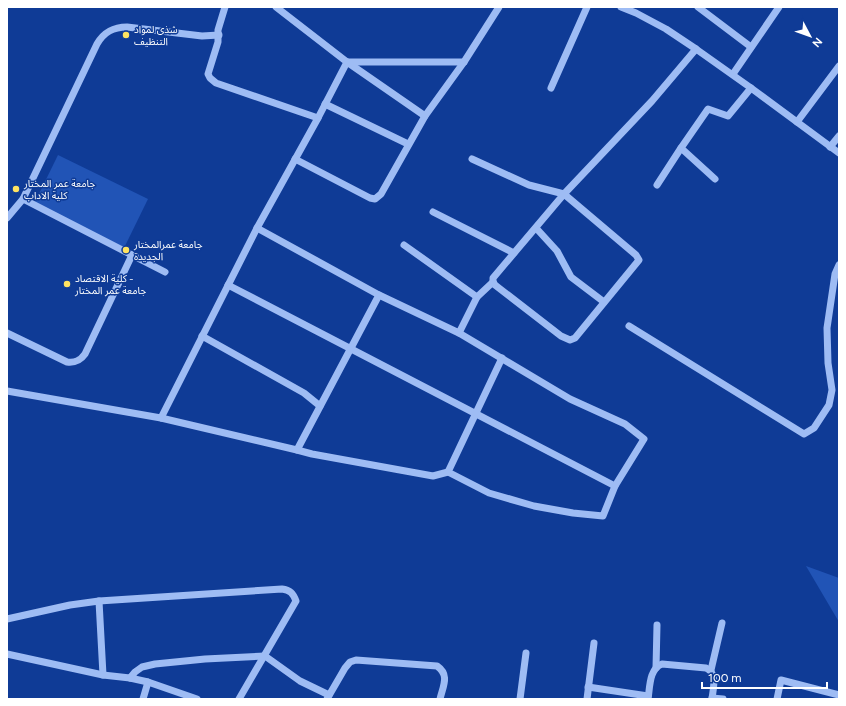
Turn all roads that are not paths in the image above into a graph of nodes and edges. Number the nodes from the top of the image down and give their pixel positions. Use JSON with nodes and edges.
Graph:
{"nodes":[{"id":1,"x":225,"y":7,"type":"edge"},
{"id":2,"x":276,"y":7,"type":"edge"},
{"id":3,"x":499,"y":7,"type":"edge"},
{"id":4,"x":587,"y":7,"type":"edge"},
{"id":5,"x":621,"y":7,"type":"edge"},
{"id":6,"x":698,"y":7,"type":"edge"},
{"id":7,"x":777,"y":7,"type":"edge"},
{"id":8,"x":219,"y":35,"type":"junction"},
{"id":9,"x":751,"y":47,"type":"junction"},
{"id":10,"x":696,"y":49,"type":"junction"},
{"id":11,"x":347,"y":62,"type":"junction"},
{"id":12,"x":464,"y":62,"type":"junction"},
{"id":13,"x":839,"y":66,"type":"edge"},
{"id":14,"x":733,"y":74,"type":"junction"},
{"id":15,"x":551,"y":88,"type":"dead end"},
{"id":16,"x":752,"y":88,"type":"junction"},
{"id":17,"x":325,"y":104,"type":"junction"},
{"id":18,"x":425,"y":116,"type":"junction"},
{"id":19,"x":318,"y":118,"type":"junction"},
{"id":20,"x":797,"y":122,"type":"junction"},
{"id":21,"x":839,"y":136,"type":"edge"},
{"id":22,"x":408,"y":144,"type":"junction"},
{"id":23,"x":830,"y":147,"type":"junction"},
{"id":24,"x":681,"y":148,"type":"junction"},
{"id":25,"x":839,"y":153,"type":"edge"},
{"id":26,"x":295,"y":159,"type":"junction"},
{"id":27,"x":472,"y":159,"type":"dead end"},
{"id":28,"x":715,"y":179,"type":"dead end"},
{"id":29,"x":657,"y":185,"type":"dead end"},
{"id":30,"x":564,"y":194,"type":"junction"},
{"id":31,"x":23,"y":200,"type":"junction"},
{"id":32,"x":433,"y":212,"type":"dead end"},
{"id":33,"x":7,"y":218,"type":"edge"},
{"id":34,"x":257,"y":228,"type":"junction"},
{"id":35,"x":536,"y":228,"type":"junction"},
{"id":36,"x":404,"y":245,"type":"dead end"},
{"id":37,"x":514,"y":253,"type":"junction"},
{"id":38,"x":132,"y":255,"type":"junction"},
{"id":39,"x":839,"y":266,"type":"edge"},
{"id":40,"x":165,"y":272,"type":"dead end"},
{"id":41,"x":493,"y":282,"type":"junction"},
{"id":42,"x":228,"y":285,"type":"junction"},
{"id":43,"x":380,"y":296,"type":"junction"},
{"id":44,"x":477,"y":297,"type":"junction"},
{"id":45,"x":604,"y":302,"type":"junction"},
{"id":46,"x":629,"y":326,"type":"dead end"},
{"id":47,"x":7,"y":332,"type":"edge"},
{"id":48,"x":459,"y":333,"type":"junction"},
{"id":49,"x":202,"y":336,"type":"junction"},
{"id":50,"x":350,"y":349,"type":"junction"},
{"id":51,"x":502,"y":358,"type":"junction"},
{"id":52,"x":7,"y":391,"type":"edge"},
{"id":53,"x":320,"y":406,"type":"junction"},
{"id":54,"x":475,"y":414,"type":"junction"},
{"id":55,"x":161,"y":418,"type":"junction"},
{"id":56,"x":297,"y":450,"type":"junction"},
{"id":57,"x":448,"y":472,"type":"junction"},
{"id":58,"x":615,"y":486,"type":"junction"},
{"id":59,"x":99,"y":601,"type":"junction"},
{"id":60,"x":7,"y":619,"type":"edge"},
{"id":61,"x":722,"y":623,"type":"dead end"},
{"id":62,"x":657,"y":625,"type":"dead end"},
{"id":63,"x":594,"y":643,"type":"dead end"},
{"id":64,"x":526,"y":653,"type":"dead end"},
{"id":65,"x":7,"y":654,"type":"edge"},
{"id":66,"x":264,"y":656,"type":"junction"},
{"id":67,"x":656,"y":668,"type":"junction"},
{"id":68,"x":711,"y":670,"type":"junction"},
{"id":69,"x":103,"y":675,"type":"junction"},
{"id":70,"x":130,"y":678,"type":"junction"},
{"id":71,"x":148,"y":682,"type":"junction"},
{"id":72,"x":588,"y":687,"type":"junction"},
{"id":73,"x":839,"y":695,"type":"edge"},
{"id":74,"x":185,"y":697,"type":"edge"},
{"id":75,"x":328,"y":697,"type":"edge"},
{"id":76,"x":648,"y":697,"type":"edge"},
{"id":77,"x":712,"y":698,"type":"edge"},
{"id":78,"x":143,"y":699,"type":"edge"},
{"id":79,"x":198,"y":699,"type":"edge"},
{"id":80,"x":239,"y":699,"type":"edge"},
{"id":81,"x":440,"y":699,"type":"edge"},
{"id":82,"x":520,"y":699,"type":"edge"},
{"id":83,"x":587,"y":699,"type":"edge"},
{"id":84,"x":723,"y":699,"type":"edge"},
{"id":85,"x":777,"y":699,"type":"edge"}],
"edges":[{"from":1,"to":8,"type":"street"},
{"from":2,"to":11,"type":"street"},
{"from":3,"to":12,"type":"street"},
{"from":4,"to":15,"type":"street"},
{"from":5,"to":10,"type":"street"},
{"from":6,"to":9,"type":"street"},
{"from":7,"to":9,"type":"street"},
{"from":8,"to":19,"type":"street"},
{"from":8,"to":31,"type":"street"},
{"from":9,"to":14,"type":"street"},
{"from":10,"to":14,"type":"street"},
{"from":10,"to":30,"type":"street"},
{"from":11,"to":12,"type":"street"},
{"from":11,"to":17,"type":"street"},
{"from":11,"to":18,"type":"street"},
{"from":12,"to":18,"type":"street"},
{"from":13,"to":20,"type":"street"},
{"from":14,"to":16,"type":"street"},
{"from":16,"to":20,"type":"street"},
{"from":16,"to":24,"type":"street"},
{"from":17,"to":19,"type":"street"},
{"from":17,"to":22,"type":"street"},
{"from":18,"to":22,"type":"street"},
{"from":19,"to":26,"type":"street"},
{"from":20,"to":23,"type":"street"},
{"from":21,"to":23,"type":"street"},
{"from":22,"to":26,"type":"street"},
{"from":23,"to":25,"type":"street"},
{"from":24,"to":28,"type":"street"},
{"from":24,"to":29,"type":"street"},
{"from":26,"to":34,"type":"street"},
{"from":27,"to":30,"type":"street"},
{"from":30,"to":35,"type":"street"},
{"from":30,"to":45,"type":"street"},
{"from":31,"to":33,"type":"street"},
{"from":31,"to":38,"type":"street"},
{"from":32,"to":37,"type":"street"},
{"from":34,"to":42,"type":"street"},
{"from":34,"to":43,"type":"street"},
{"from":35,"to":37,"type":"street"},
{"from":35,"to":45,"type":"street"},
{"from":36,"to":44,"type":"street"},
{"from":37,"to":41,"type":"street"},
{"from":38,"to":40,"type":"street"},
{"from":38,"to":47,"type":"street"},
{"from":39,"to":46,"type":"street"},
{"from":41,"to":44,"type":"street"},
{"from":41,"to":45,"type":"street"},
{"from":42,"to":49,"type":"street"},
{"from":42,"to":50,"type":"street"},
{"from":43,"to":48,"type":"street"},
{"from":43,"to":50,"type":"street"},
{"from":44,"to":48,"type":"street"},
{"from":48,"to":51,"type":"street"},
{"from":49,"to":53,"type":"street"},
{"from":49,"to":55,"type":"street"},
{"from":50,"to":53,"type":"street"},
{"from":50,"to":54,"type":"street"},
{"from":51,"to":54,"type":"street"},
{"from":51,"to":58,"type":"street"},
{"from":52,"to":55,"type":"street"},
{"from":53,"to":56,"type":"street"},
{"from":54,"to":57,"type":"street"},
{"from":54,"to":58,"type":"street"},
{"from":55,"to":56,"type":"street"},
{"from":56,"to":57,"type":"street"},
{"from":57,"to":58,"type":"street"},
{"from":59,"to":60,"type":"street"},
{"from":59,"to":66,"type":"street"},
{"from":59,"to":69,"type":"street"},
{"from":61,"to":68,"type":"street"},
{"from":62,"to":67,"type":"street"},
{"from":63,"to":72,"type":"street"},
{"from":64,"to":82,"type":"street"},
{"from":65,"to":69,"type":"street"},
{"from":66,"to":70,"type":"street"},
{"from":66,"to":75,"type":"street"},
{"from":66,"to":80,"type":"street"},
{"from":67,"to":68,"type":"street"},
{"from":67,"to":76,"type":"street"},
{"from":68,"to":77,"type":"street"},
{"from":69,"to":70,"type":"street"},
{"from":70,"to":71,"type":"street"},
{"from":71,"to":74,"type":"street"},
{"from":71,"to":78,"type":"street"},
{"from":72,"to":76,"type":"street"},
{"from":72,"to":83,"type":"street"},
{"from":73,"to":85,"type":"street"},
{"from":74,"to":79,"type":"street"},
{"from":75,"to":81,"type":"street"},
{"from":77,"to":84,"type":"street"}]}
